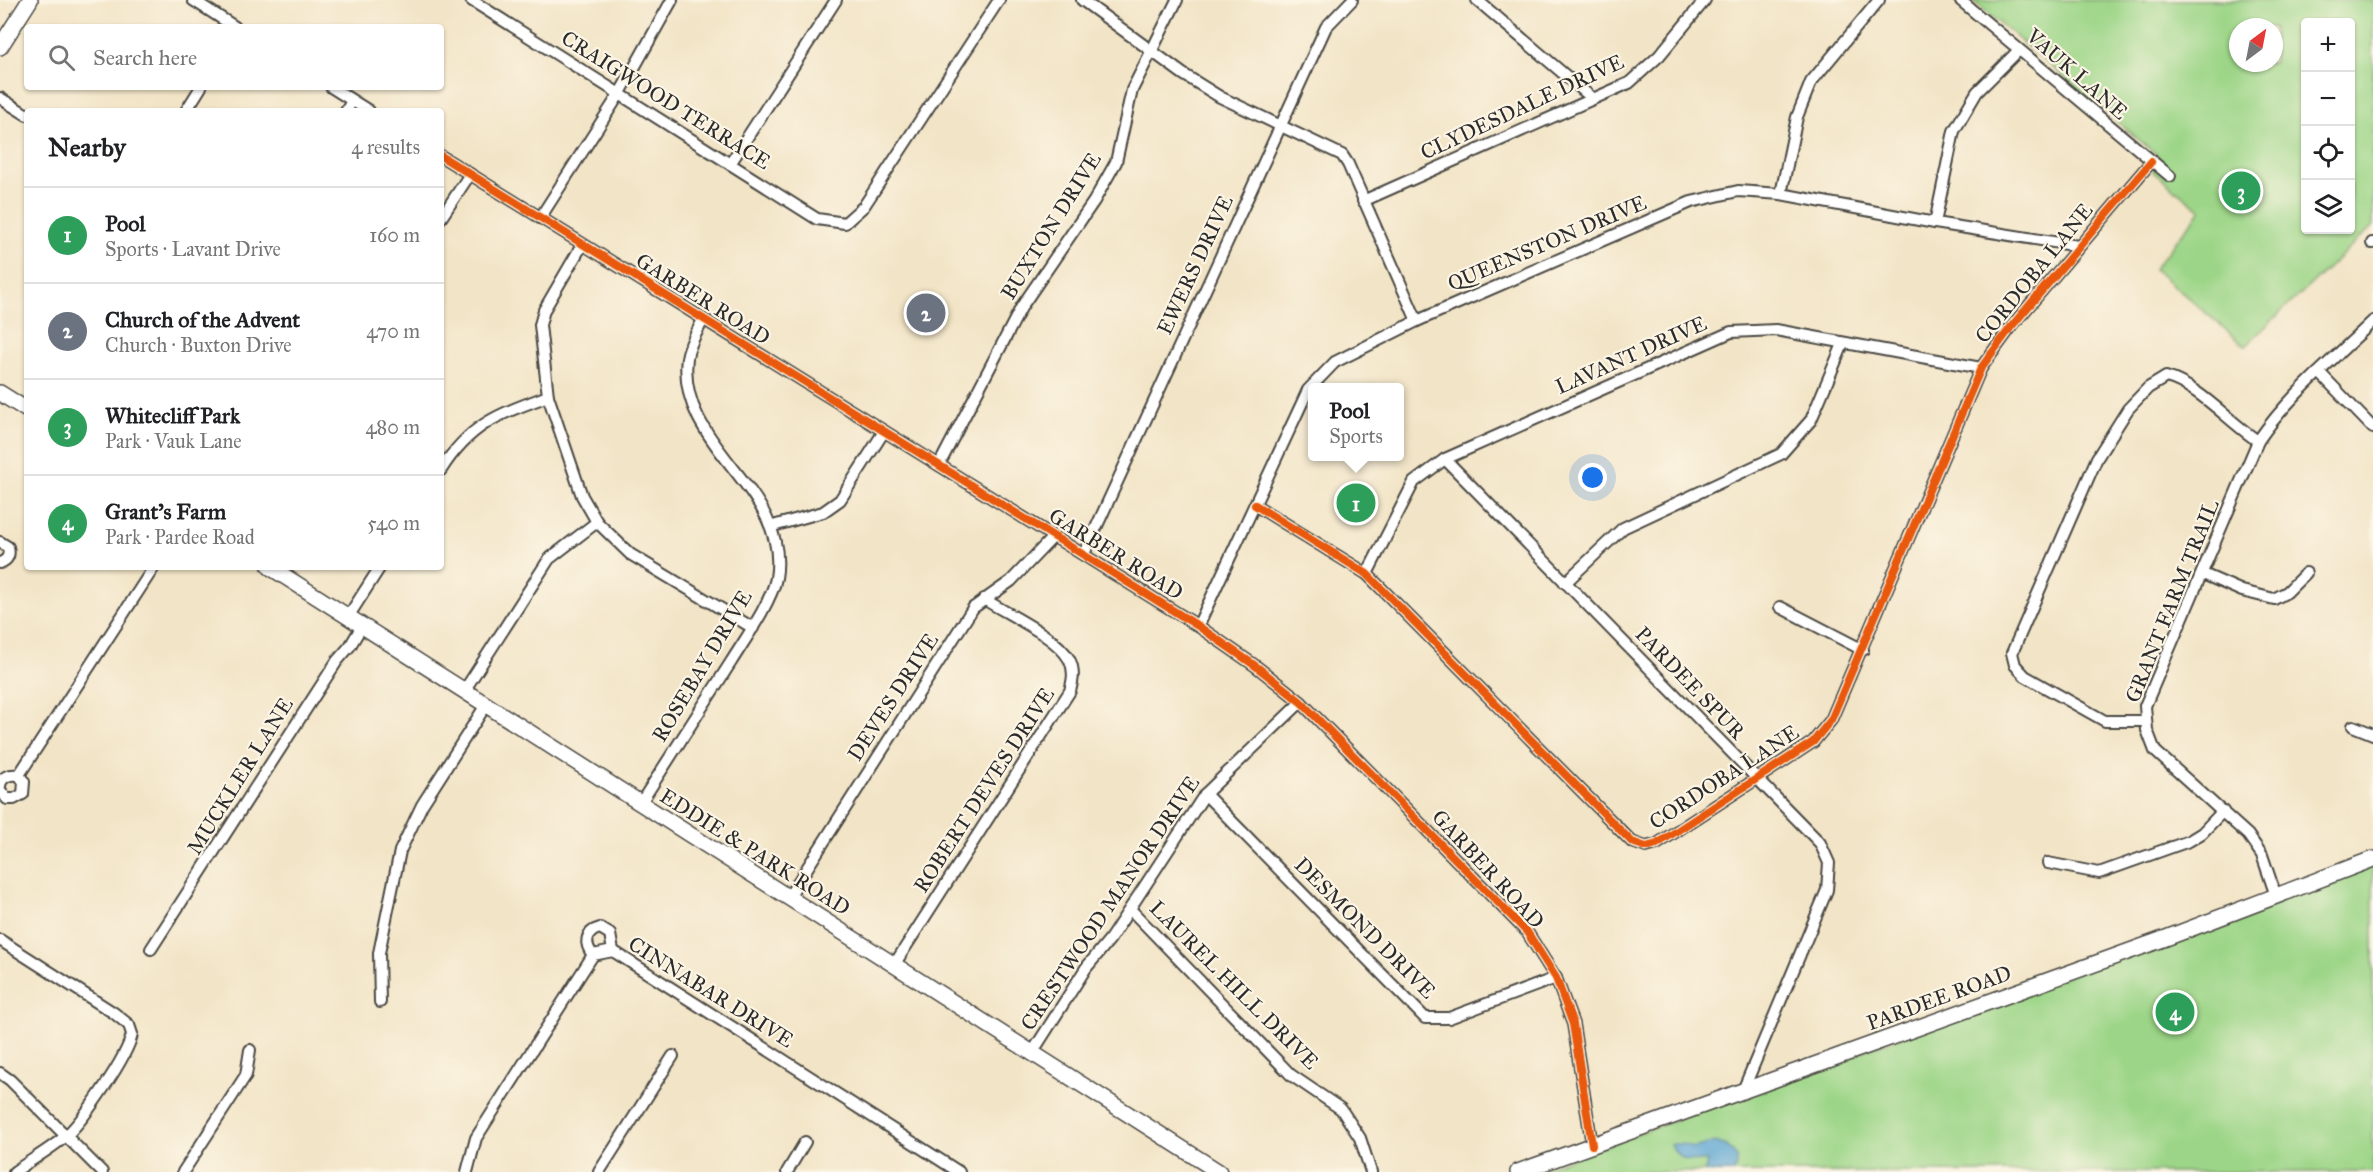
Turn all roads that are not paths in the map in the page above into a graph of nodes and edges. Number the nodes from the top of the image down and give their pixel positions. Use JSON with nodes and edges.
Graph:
{"nodes":[{"id":1,"x":30,"y":0,"type":"edge"},
{"id":2,"x":193,"y":0,"type":"edge"},
{"id":3,"x":471,"y":0,"type":"edge"},
{"id":4,"x":672,"y":0,"type":"edge"},
{"id":5,"x":836,"y":0,"type":"edge"},
{"id":6,"x":999,"y":0,"type":"edge"},
{"id":7,"x":1082,"y":0,"type":"edge"},
{"id":8,"x":1177,"y":0,"type":"edge"},
{"id":9,"x":1352,"y":0,"type":"edge"},
{"id":10,"x":1477,"y":0,"type":"edge"},
{"id":11,"x":1705,"y":0,"type":"edge"},
{"id":12,"x":1879,"y":0,"type":"edge"},
{"id":13,"x":1960,"y":0,"type":"edge"},
{"id":14,"x":230,"y":24,"type":"edge"},
{"id":15,"x":0,"y":47,"type":"edge"},
{"id":16,"x":1152,"y":49,"type":"junction"},
{"id":17,"x":2019,"y":50,"type":"junction"},
{"id":18,"x":199,"y":90,"type":"edge"},
{"id":19,"x":336,"y":90,"type":"edge"},
{"id":20,"x":620,"y":93,"type":"junction"},
{"id":21,"x":0,"y":98,"type":"edge"},
{"id":22,"x":1593,"y":98,"type":"junction"},
{"id":23,"x":352,"y":101,"type":"junction"},
{"id":24,"x":188,"y":108,"type":"edge"},
{"id":25,"x":348,"y":108,"type":"edge"},
{"id":26,"x":364,"y":108,"type":"edge"},
{"id":27,"x":24,"y":113,"type":"edge"},
{"id":28,"x":1282,"y":125,"type":"junction"},
{"id":29,"x":444,"y":158,"type":"edge"},
{"id":30,"x":2151,"y":162,"type":"junction"},
{"id":31,"x":729,"y":164,"type":"junction"},
{"id":32,"x":470,"y":174,"type":"junction"},
{"id":33,"x":2170,"y":176,"type":"dead end"},
{"id":34,"x":1781,"y":194,"type":"junction"},
{"id":35,"x":1363,"y":201,"type":"junction"},
{"id":36,"x":444,"y":213,"type":"edge"},
{"id":37,"x":540,"y":218,"type":"junction"},
{"id":38,"x":1935,"y":223,"type":"junction"},
{"id":39,"x":582,"y":245,"type":"junction"},
{"id":40,"x":2078,"y":246,"type":"junction"},
{"id":41,"x":703,"y":320,"type":"junction"},
{"id":42,"x":1417,"y":321,"type":"junction"},
{"id":43,"x":2373,"y":321,"type":"edge"},
{"id":44,"x":1844,"y":344,"type":"junction"},
{"id":45,"x":1981,"y":368,"type":"junction"},
{"id":46,"x":2320,"y":373,"type":"junction"},
{"id":47,"x":1315,"y":383,"type":"edge"},
{"id":48,"x":1308,"y":390,"type":"edge"},
{"id":49,"x":0,"y":393,"type":"edge"},
{"id":50,"x":548,"y":396,"type":"junction"},
{"id":51,"x":24,"y":408,"type":"edge"},
{"id":52,"x":2373,"y":428,"type":"edge"},
{"id":53,"x":883,"y":433,"type":"junction"},
{"id":54,"x":2258,"y":441,"type":"junction"},
{"id":55,"x":1445,"y":459,"type":"junction"},
{"id":56,"x":444,"y":465,"type":"edge"},
{"id":57,"x":939,"y":465,"type":"junction"},
{"id":58,"x":1255,"y":505,"type":"junction"},
{"id":59,"x":597,"y":522,"type":"junction"},
{"id":60,"x":773,"y":526,"type":"junction"},
{"id":61,"x":1053,"y":537,"type":"junction"},
{"id":62,"x":0,"y":542,"type":"edge"},
{"id":63,"x":1084,"y":554,"type":"junction"},
{"id":64,"x":0,"y":563,"type":"edge"},
{"id":65,"x":152,"y":570,"type":"edge"},
{"id":66,"x":275,"y":570,"type":"edge"},
{"id":67,"x":378,"y":570,"type":"edge"},
{"id":68,"x":2306,"y":573,"type":"dead end"},
{"id":69,"x":1367,"y":574,"type":"junction"},
{"id":70,"x":2203,"y":574,"type":"junction"},
{"id":71,"x":1565,"y":583,"type":"junction"},
{"id":72,"x":984,"y":599,"type":"junction"},
{"id":73,"x":1780,"y":607,"type":"dead end"},
{"id":74,"x":348,"y":617,"type":"junction"},
{"id":75,"x":362,"y":626,"type":"junction"},
{"id":76,"x":1198,"y":626,"type":"junction"},
{"id":77,"x":753,"y":628,"type":"junction"},
{"id":78,"x":1863,"y":650,"type":"junction"},
{"id":79,"x":464,"y":692,"type":"junction"},
{"id":80,"x":1301,"y":702,"type":"junction"},
{"id":81,"x":486,"y":705,"type":"junction"},
{"id":82,"x":2145,"y":721,"type":"junction"},
{"id":83,"x":2353,"y":726,"type":"dead end"},
{"id":84,"x":2373,"y":734,"type":"edge"},
{"id":85,"x":19,"y":775,"type":"junction"},
{"id":86,"x":1756,"y":778,"type":"junction"},
{"id":87,"x":0,"y":788,"type":"edge"},
{"id":88,"x":1205,"y":794,"type":"junction"},
{"id":89,"x":640,"y":804,"type":"junction"},
{"id":90,"x":2223,"y":811,"type":"junction"},
{"id":91,"x":2373,"y":859,"type":"edge"},
{"id":92,"x":2048,"y":863,"type":"dead end"},
{"id":93,"x":2276,"y":896,"type":"junction"},
{"id":94,"x":788,"y":898,"type":"junction"},
{"id":95,"x":1130,"y":909,"type":"junction"},
{"id":96,"x":0,"y":940,"type":"edge"},
{"id":97,"x":151,"y":949,"type":"dead end"},
{"id":98,"x":613,"y":951,"type":"junction"},
{"id":99,"x":593,"y":955,"type":"junction"},
{"id":100,"x":894,"y":965,"type":"junction"},
{"id":101,"x":1556,"y":978,"type":"junction"},
{"id":102,"x":380,"y":1002,"type":"dead end"},
{"id":103,"x":250,"y":1050,"type":"dead end"},
{"id":104,"x":1032,"y":1053,"type":"junction"},
{"id":105,"x":673,"y":1056,"type":"dead end"},
{"id":106,"x":0,"y":1073,"type":"edge"},
{"id":107,"x":1742,"y":1093,"type":"junction"},
{"id":108,"x":65,"y":1136,"type":"junction"},
{"id":109,"x":805,"y":1142,"type":"dead end"},
{"id":110,"x":1592,"y":1145,"type":"junction"},
{"id":111,"x":14,"y":1172,"type":"edge"},
{"id":112,"x":102,"y":1172,"type":"edge"},
{"id":113,"x":183,"y":1172,"type":"edge"},
{"id":114,"x":467,"y":1172,"type":"edge"},
{"id":115,"x":599,"y":1172,"type":"edge"},
{"id":116,"x":787,"y":1172,"type":"edge"},
{"id":117,"x":958,"y":1172,"type":"edge"},
{"id":118,"x":1219,"y":1172,"type":"edge"},
{"id":119,"x":1371,"y":1172,"type":"edge"},
{"id":120,"x":1518,"y":1172,"type":"edge"}],
"edges":[{"from":1,"to":15,"type":"street"},
{"from":2,"to":14,"type":"street"},
{"from":3,"to":20,"type":"street","name":"CRAIGWOOD TERRACE"},
{"from":4,"to":20,"type":"street"},
{"from":5,"to":31,"type":"street"},
{"from":6,"to":31,"type":"street","name":"CRAIGWOOD TERRACE"},
{"from":7,"to":16,"type":"street"},
{"from":8,"to":16,"type":"street","name":"BUXTON DRIVE"},
{"from":9,"to":28,"type":"street","name":"EWERS DRIVE"},
{"from":10,"to":22,"type":"street"},
{"from":11,"to":22,"type":"street","name":"CLYDESDALE DRIVE"},
{"from":12,"to":34,"type":"street"},
{"from":13,"to":17,"type":"street","name":"VAUK LANE"},
{"from":16,"to":28,"type":"street"},
{"from":16,"to":57,"type":"street","name":"BUXTON DRIVE"},
{"from":17,"to":30,"type":"street","name":"VAUK LANE"},
{"from":17,"to":38,"type":"street"},
{"from":18,"to":24,"type":"street"},
{"from":19,"to":23,"type":"street"},
{"from":20,"to":31,"type":"street","name":"CRAIGWOOD TERRACE"},
{"from":20,"to":37,"type":"street"},
{"from":21,"to":27,"type":"street"},
{"from":22,"to":35,"type":"street","name":"CLYDESDALE DRIVE"},
{"from":23,"to":25,"type":"street"},
{"from":23,"to":26,"type":"street"},
{"from":28,"to":35,"type":"street"},
{"from":28,"to":63,"type":"street","name":"EWERS DRIVE"},
{"from":29,"to":32,"type":"street","name":"GARBER ROAD"},
{"from":30,"to":33,"type":"street","name":"VAUK LANE"},
{"from":30,"to":40,"type":"street","name":"CORDOBA LANE"},
{"from":32,"to":36,"type":"street"},
{"from":32,"to":37,"type":"street","name":"GARBER ROAD"},
{"from":34,"to":38,"type":"street","name":"QUEENSTON DRIVE"},
{"from":34,"to":42,"type":"street","name":"QUEENSTON DRIVE"},
{"from":35,"to":42,"type":"street"},
{"from":37,"to":39,"type":"street","name":"GARBER ROAD"},
{"from":38,"to":40,"type":"street","name":"QUEENSTON DRIVE"},
{"from":39,"to":41,"type":"street","name":"GARBER ROAD"},
{"from":39,"to":50,"type":"street"},
{"from":40,"to":45,"type":"street","name":"CORDOBA LANE"},
{"from":41,"to":53,"type":"street","name":"GARBER ROAD"},
{"from":41,"to":60,"type":"street","name":"ROSEBAY DRIVE"},
{"from":42,"to":47,"type":"street","name":"QUEENSTON DRIVE"},
{"from":43,"to":46,"type":"street","name":"GRANT FARM TRAIL"},
{"from":44,"to":45,"type":"street","name":"LAVANT DRIVE"},
{"from":44,"to":55,"type":"street","name":"LAVANT DRIVE"},
{"from":44,"to":71,"type":"street"},
{"from":45,"to":78,"type":"street","name":"CORDOBA LANE"},
{"from":46,"to":52,"type":"street"},
{"from":46,"to":54,"type":"street","name":"GRANT FARM TRAIL"},
{"from":48,"to":58,"type":"street","name":"QUEENSTON DRIVE"},
{"from":49,"to":51,"type":"street"},
{"from":50,"to":56,"type":"street"},
{"from":50,"to":59,"type":"street"},
{"from":53,"to":57,"type":"street","name":"GARBER ROAD"},
{"from":53,"to":60,"type":"street"},
{"from":54,"to":70,"type":"street","name":"GRANT FARM TRAIL"},
{"from":54,"to":82,"type":"street"},
{"from":55,"to":69,"type":"street","name":"LAVANT DRIVE"},
{"from":55,"to":71,"type":"street","name":"PARDEE SPUR"},
{"from":57,"to":61,"type":"street","name":"GARBER ROAD"},
{"from":58,"to":69,"type":"street","name":"CORDOBA LANE"},
{"from":58,"to":76,"type":"street","name":"QUEENSTON DRIVE"},
{"from":59,"to":77,"type":"street"},
{"from":59,"to":79,"type":"street"},
{"from":60,"to":77,"type":"street","name":"ROSEBAY DRIVE"},
{"from":61,"to":63,"type":"street","name":"GARBER ROAD"},
{"from":61,"to":72,"type":"street","name":"DEVES DRIVE"},
{"from":62,"to":64,"type":"street"},
{"from":63,"to":76,"type":"street","name":"GARBER ROAD"},
{"from":65,"to":85,"type":"street"},
{"from":66,"to":74,"type":"street","name":"EDDIE & PARK ROAD"},
{"from":67,"to":74,"type":"street"},
{"from":68,"to":70,"type":"street"},
{"from":69,"to":86,"type":"street","name":"CORDOBA LANE"},
{"from":70,"to":82,"type":"street","name":"GRANT FARM TRAIL"},
{"from":71,"to":86,"type":"street","name":"PARDEE SPUR"},
{"from":72,"to":94,"type":"street","name":"DEVES DRIVE"},
{"from":72,"to":100,"type":"street","name":"ROBERT DEVES DRIVE"},
{"from":73,"to":78,"type":"street"},
{"from":74,"to":75,"type":"street","name":"EDDIE & PARK ROAD"},
{"from":75,"to":79,"type":"street","name":"EDDIE & PARK ROAD"},
{"from":75,"to":97,"type":"street","name":"MUCKLER LANE"},
{"from":76,"to":80,"type":"street","name":"GARBER ROAD"},
{"from":77,"to":89,"type":"street","name":"ROSEBAY DRIVE"},
{"from":78,"to":86,"type":"street","name":"CORDOBA LANE"},
{"from":79,"to":81,"type":"street","name":"EDDIE & PARK ROAD"},
{"from":80,"to":88,"type":"street","name":"CRESTWOOD MANOR DRIVE"},
{"from":80,"to":101,"type":"street","name":"GARBER ROAD"},
{"from":81,"to":89,"type":"street","name":"EDDIE & PARK ROAD"},
{"from":81,"to":102,"type":"street"},
{"from":82,"to":90,"type":"street","name":"GRANT FARM TRAIL"},
{"from":83,"to":84,"type":"street"},
{"from":85,"to":87,"type":"street"},
{"from":85,"to":87,"type":"street"},
{"from":86,"to":107,"type":"street","name":"PARDEE SPUR"},
{"from":88,"to":95,"type":"street","name":"CRESTWOOD MANOR DRIVE"},
{"from":88,"to":101,"type":"street","name":"DESMOND DRIVE"},
{"from":89,"to":94,"type":"street","name":"EDDIE & PARK ROAD"},
{"from":90,"to":92,"type":"street"},
{"from":90,"to":93,"type":"street","name":"GRANT FARM TRAIL"},
{"from":91,"to":93,"type":"street","name":"PARDEE ROAD"},
{"from":93,"to":107,"type":"street","name":"PARDEE ROAD"},
{"from":94,"to":100,"type":"street","name":"EDDIE & PARK ROAD"},
{"from":95,"to":104,"type":"street","name":"CRESTWOOD MANOR DRIVE"},
{"from":95,"to":119,"type":"street","name":"LAUREL HILL DRIVE"},
{"from":96,"to":108,"type":"street"},
{"from":98,"to":99,"type":"street","name":"CINNABAR DRIVE"},
{"from":98,"to":99,"type":"street"},
{"from":98,"to":117,"type":"street","name":"CINNABAR DRIVE"},
{"from":99,"to":114,"type":"street","name":"CINNABAR DRIVE"},
{"from":100,"to":104,"type":"street","name":"EDDIE & PARK ROAD"},
{"from":101,"to":110,"type":"street","name":"GARBER ROAD"},
{"from":103,"to":113,"type":"street"},
{"from":104,"to":118,"type":"street","name":"EDDIE & PARK ROAD"},
{"from":105,"to":115,"type":"street"},
{"from":106,"to":108,"type":"street"},
{"from":107,"to":110,"type":"street","name":"PARDEE ROAD"},
{"from":108,"to":111,"type":"street"},
{"from":108,"to":112,"type":"street"},
{"from":109,"to":116,"type":"street"},
{"from":110,"to":120,"type":"street","name":"PARDEE ROAD"}]}
